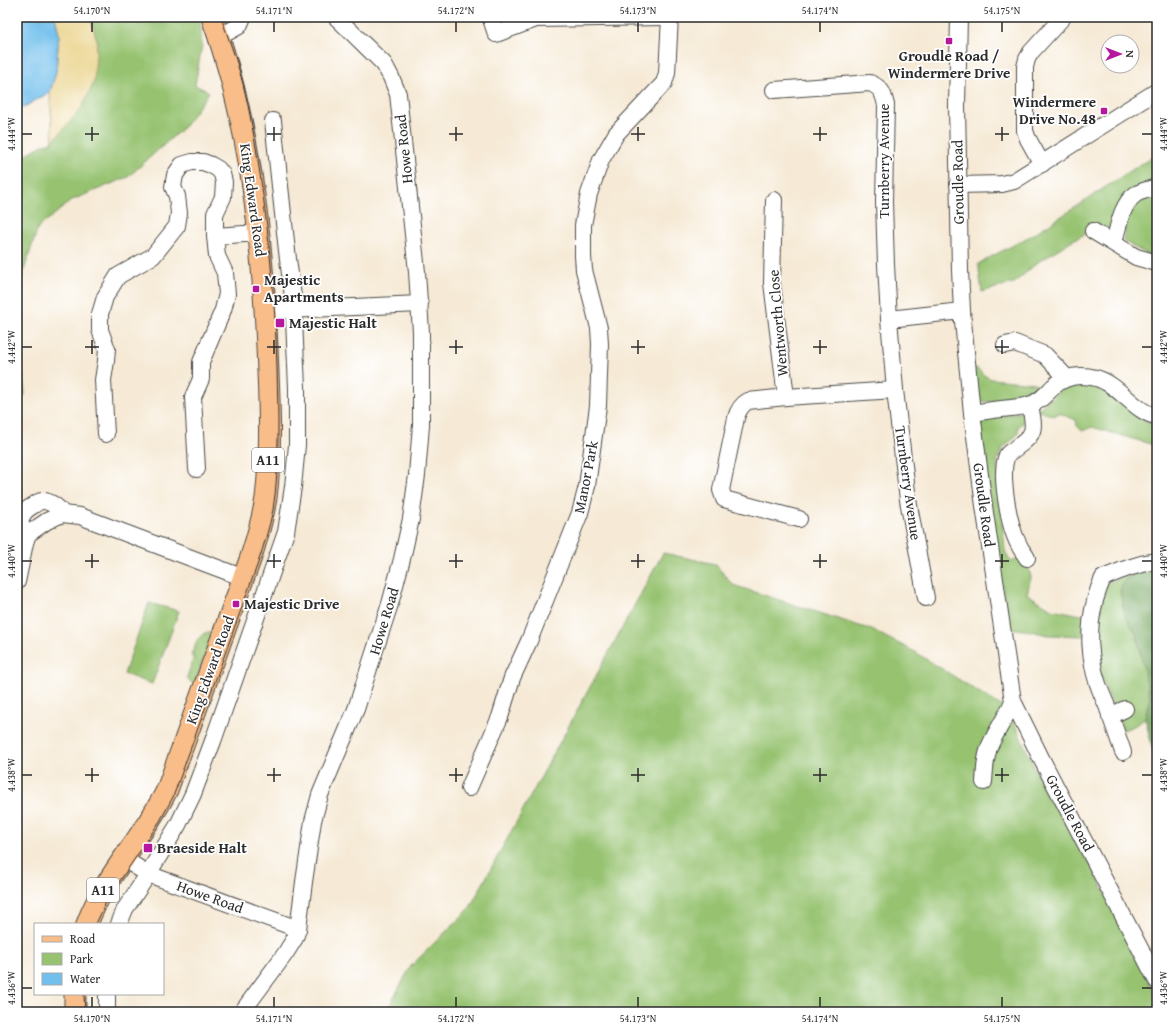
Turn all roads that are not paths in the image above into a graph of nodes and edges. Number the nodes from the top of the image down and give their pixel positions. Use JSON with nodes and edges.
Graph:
{"nodes":[{"id":1,"x":212,"y":17,"type":"edge"},
{"id":2,"x":243,"y":17,"type":"edge"},
{"id":3,"x":336,"y":17,"type":"edge"},
{"id":4,"x":663,"y":17,"type":"edge"},
{"id":5,"x":670,"y":17,"type":"edge"},
{"id":6,"x":959,"y":17,"type":"edge"},
{"id":7,"x":1063,"y":17,"type":"edge"},
{"id":8,"x":496,"y":33,"type":"dead end"},
{"id":9,"x":219,"y":37,"type":"junction"},
{"id":10,"x":774,"y":90,"type":"dead end"},
{"id":11,"x":1157,"y":91,"type":"edge"},
{"id":12,"x":273,"y":121,"type":"dead end"},
{"id":13,"x":1042,"y":164,"type":"junction"},
{"id":14,"x":958,"y":185,"type":"junction"},
{"id":15,"x":1157,"y":187,"type":"edge"},
{"id":16,"x":774,"y":199,"type":"dead end"},
{"id":17,"x":1093,"y":231,"type":"dead end"},
{"id":18,"x":259,"y":233,"type":"junction"},
{"id":19,"x":215,"y":236,"type":"junction"},
{"id":20,"x":1114,"y":244,"type":"junction"},
{"id":21,"x":1157,"y":263,"type":"edge"},
{"id":22,"x":420,"y":304,"type":"junction"},
{"id":23,"x":294,"y":309,"type":"junction"},
{"id":24,"x":266,"y":310,"type":"junction"},
{"id":25,"x":962,"y":311,"type":"junction"},
{"id":26,"x":889,"y":319,"type":"junction"},
{"id":27,"x":1005,"y":345,"type":"dead end"},
{"id":28,"x":1066,"y":378,"type":"junction"},
{"id":29,"x":895,"y":390,"type":"junction"},
{"id":30,"x":786,"y":397,"type":"junction"},
{"id":31,"x":1030,"y":405,"type":"junction"},
{"id":32,"x":972,"y":412,"type":"junction"},
{"id":33,"x":1157,"y":416,"type":"edge"},
{"id":34,"x":106,"y":434,"type":"dead end"},
{"id":35,"x":197,"y":469,"type":"dead end"},
{"id":36,"x":799,"y":520,"type":"dead end"},
{"id":37,"x":1027,"y":558,"type":"dead end"},
{"id":38,"x":1157,"y":561,"type":"edge"},
{"id":39,"x":244,"y":578,"type":"junction"},
{"id":40,"x":17,"y":582,"type":"edge"},
{"id":41,"x":926,"y":598,"type":"dead end"},
{"id":42,"x":1013,"y":701,"type":"junction"},
{"id":43,"x":1123,"y":752,"type":"dead end"},
{"id":44,"x":984,"y":782,"type":"dead end"},
{"id":45,"x":469,"y":788,"type":"dead end"},
{"id":46,"x":124,"y":859,"type":"junction"},
{"id":47,"x":148,"y":874,"type":"junction"},
{"id":48,"x":87,"y":923,"type":"edge"},
{"id":49,"x":119,"y":923,"type":"edge"},
{"id":50,"x":298,"y":929,"type":"junction"},
{"id":51,"x":1157,"y":981,"type":"edge"},
{"id":52,"x":75,"y":995,"type":"edge"},
{"id":53,"x":107,"y":995,"type":"edge"},
{"id":54,"x":76,"y":1012,"type":"edge"},
{"id":55,"x":107,"y":1012,"type":"edge"},
{"id":56,"x":242,"y":1012,"type":"edge"}],
"edges":[{"from":1,"to":9,"type":"main road","name":"King Edward Road","number":"A11"},
{"from":2,"to":9,"type":"street"},
{"from":3,"to":22,"type":"street","name":"Howe Road"},
{"from":4,"to":8,"type":"street"},
{"from":5,"to":45,"type":"street","name":"Manor Park"},
{"from":6,"to":14,"type":"street","name":"Groudle Road"},
{"from":7,"to":13,"type":"street"},
{"from":9,"to":18,"type":"main road","name":"King Edward Road","number":"A11"},
{"from":10,"to":26,"type":"street","name":"Turnberry Avenue"},
{"from":11,"to":13,"type":"street"},
{"from":12,"to":23,"type":"street"},
{"from":13,"to":14,"type":"street"},
{"from":14,"to":25,"type":"street","name":"Groudle Road"},
{"from":15,"to":20,"type":"street"},
{"from":16,"to":30,"type":"street","name":"Wentworth Close"},
{"from":17,"to":20,"type":"street"},
{"from":18,"to":19,"type":"street"},
{"from":18,"to":24,"type":"main road","name":"King Edward Road","number":"A11"},
{"from":19,"to":34,"type":"street"},
{"from":19,"to":35,"type":"street"},
{"from":20,"to":21,"type":"street"},
{"from":22,"to":23,"type":"street"},
{"from":22,"to":50,"type":"street","name":"Howe Road"},
{"from":23,"to":24,"type":"street"},
{"from":23,"to":47,"type":"street"},
{"from":24,"to":39,"type":"main road","name":"King Edward Road","number":"A11"},
{"from":25,"to":26,"type":"street"},
{"from":25,"to":32,"type":"street","name":"Groudle Road"},
{"from":26,"to":29,"type":"street","name":"Turnberry Avenue"},
{"from":27,"to":28,"type":"street"},
{"from":28,"to":31,"type":"street"},
{"from":28,"to":33,"type":"street"},
{"from":29,"to":30,"type":"street","name":"Wentworth Close"},
{"from":29,"to":41,"type":"street","name":"Turnberry Avenue"},
{"from":30,"to":36,"type":"street","name":"Wentworth Close"},
{"from":31,"to":32,"type":"street"},
{"from":31,"to":37,"type":"street"},
{"from":32,"to":42,"type":"street","name":"Groudle Road"},
{"from":38,"to":43,"type":"street"},
{"from":39,"to":40,"type":"street"},
{"from":39,"to":46,"type":"main road","name":"King Edward Road","number":"A11"},
{"from":42,"to":44,"type":"street"},
{"from":42,"to":51,"type":"street","name":"Groudle Road"},
{"from":46,"to":47,"type":"street","name":"Howe Road"},
{"from":46,"to":48,"type":"main road","name":"King Edward Road","number":"A11"},
{"from":47,"to":49,"type":"street"},
{"from":47,"to":50,"type":"street","name":"Howe Road"},
{"from":50,"to":56,"type":"street","name":"Howe Road"},
{"from":52,"to":54,"type":"main road"},
{"from":53,"to":55,"type":"street"}]}
